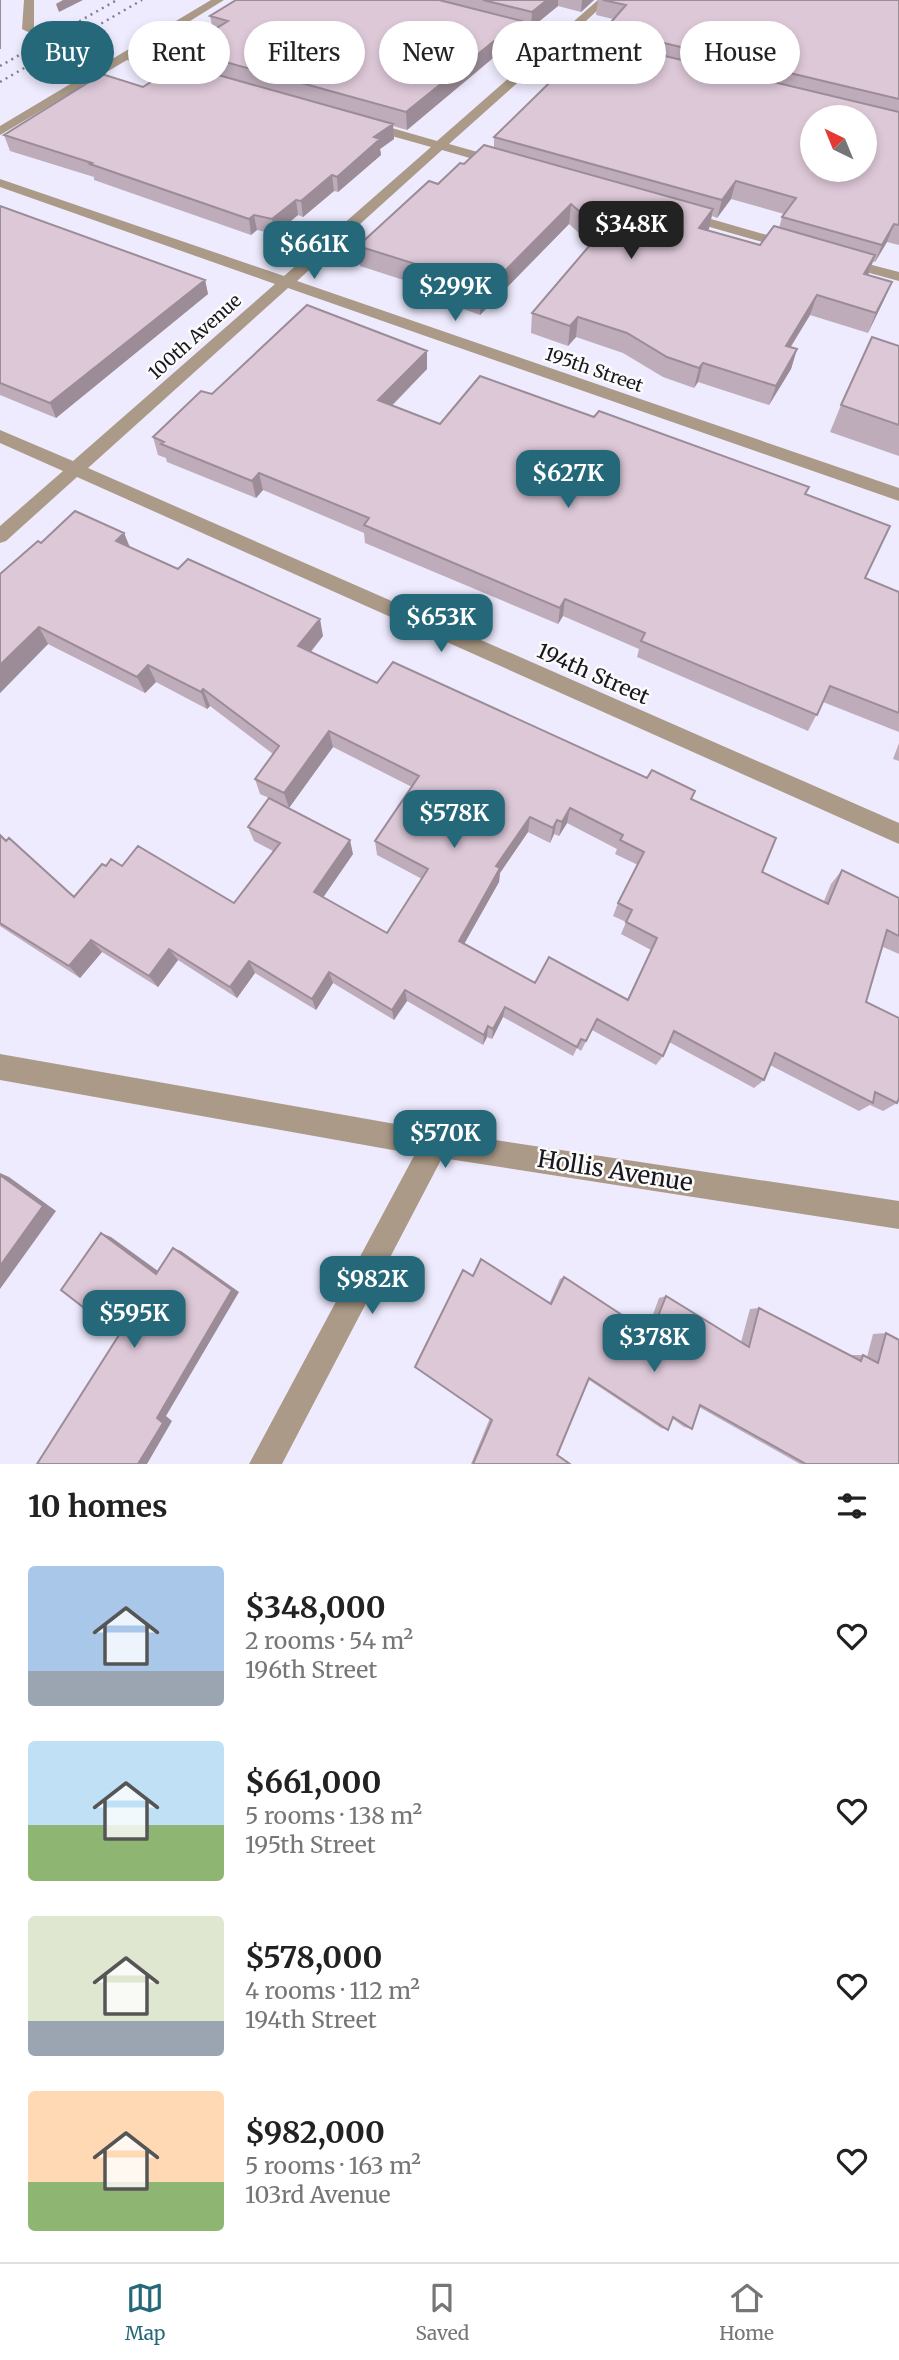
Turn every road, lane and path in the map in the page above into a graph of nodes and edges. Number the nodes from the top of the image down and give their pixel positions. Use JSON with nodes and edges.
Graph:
{"nodes":[{"id":1,"x":29,"y":0,"type":"edge"},
{"id":2,"x":219,"y":0,"type":"edge"},
{"id":3,"x":604,"y":0,"type":"edge"},
{"id":4,"x":28,"y":21,"type":"edge"},
{"id":5,"x":580,"y":21,"type":"edge"},
{"id":6,"x":486,"y":23,"type":"edge"},
{"id":7,"x":492,"y":24,"type":"edge"},
{"id":8,"x":126,"y":56,"type":"joint"},
{"id":9,"x":510,"y":84,"type":"edge"},
{"id":10,"x":348,"y":119,"type":"edge"},
{"id":11,"x":0,"y":131,"type":"edge"},
{"id":12,"x":440,"y":146,"type":"junction"},
{"id":13,"x":512,"y":166,"type":"edge"},
{"id":14,"x":0,"y":183,"type":"edge"},
{"id":15,"x":672,"y":212,"type":"edge"},
{"id":16,"x":806,"y":251,"type":"edge"},
{"id":17,"x":832,"y":258,"type":"edge"},
{"id":18,"x":899,"y":277,"type":"edge"},
{"id":19,"x":285,"y":284,"type":"junction"},
{"id":20,"x":0,"y":436,"type":"edge"},
{"id":21,"x":74,"y":470,"type":"junction"},
{"id":22,"x":899,"y":495,"type":"edge"},
{"id":23,"x":0,"y":536,"type":"edge"},
{"id":24,"x":899,"y":834,"type":"edge"},
{"id":25,"x":0,"y":1067,"type":"edge"},
{"id":26,"x":435,"y":1144,"type":"junction"},
{"id":27,"x":899,"y":1215,"type":"edge"},
{"id":28,"x":265,"y":1464,"type":"edge"}],
"edges":[{"from":1,"to":4,"type":"street"},
{"from":2,"to":8,"type":"street"},
{"from":3,"to":5,"type":"street","name":"100th Avenue"},
{"from":6,"to":7,"type":"street"},
{"from":8,"to":11,"type":"street"},
{"from":9,"to":12,"type":"street","name":"100th Avenue"},
{"from":10,"to":12,"type":"street"},
{"from":12,"to":13,"type":"street"},
{"from":12,"to":19,"type":"street","name":"100th Avenue"},
{"from":14,"to":19,"type":"street","name":"195th Street"},
{"from":15,"to":16,"type":"street"},
{"from":17,"to":18,"type":"street"},
{"from":19,"to":21,"type":"street","name":"100th Avenue"},
{"from":19,"to":22,"type":"street","name":"195th Street"},
{"from":20,"to":21,"type":"street","name":"194th Street"},
{"from":21,"to":23,"type":"street","name":"100th Avenue"},
{"from":21,"to":24,"type":"street","name":"194th Street"},
{"from":25,"to":26,"type":"street","name":"Hollis Avenue"},
{"from":26,"to":27,"type":"street","name":"Hollis Avenue"},
{"from":26,"to":28,"type":"street"}]}
